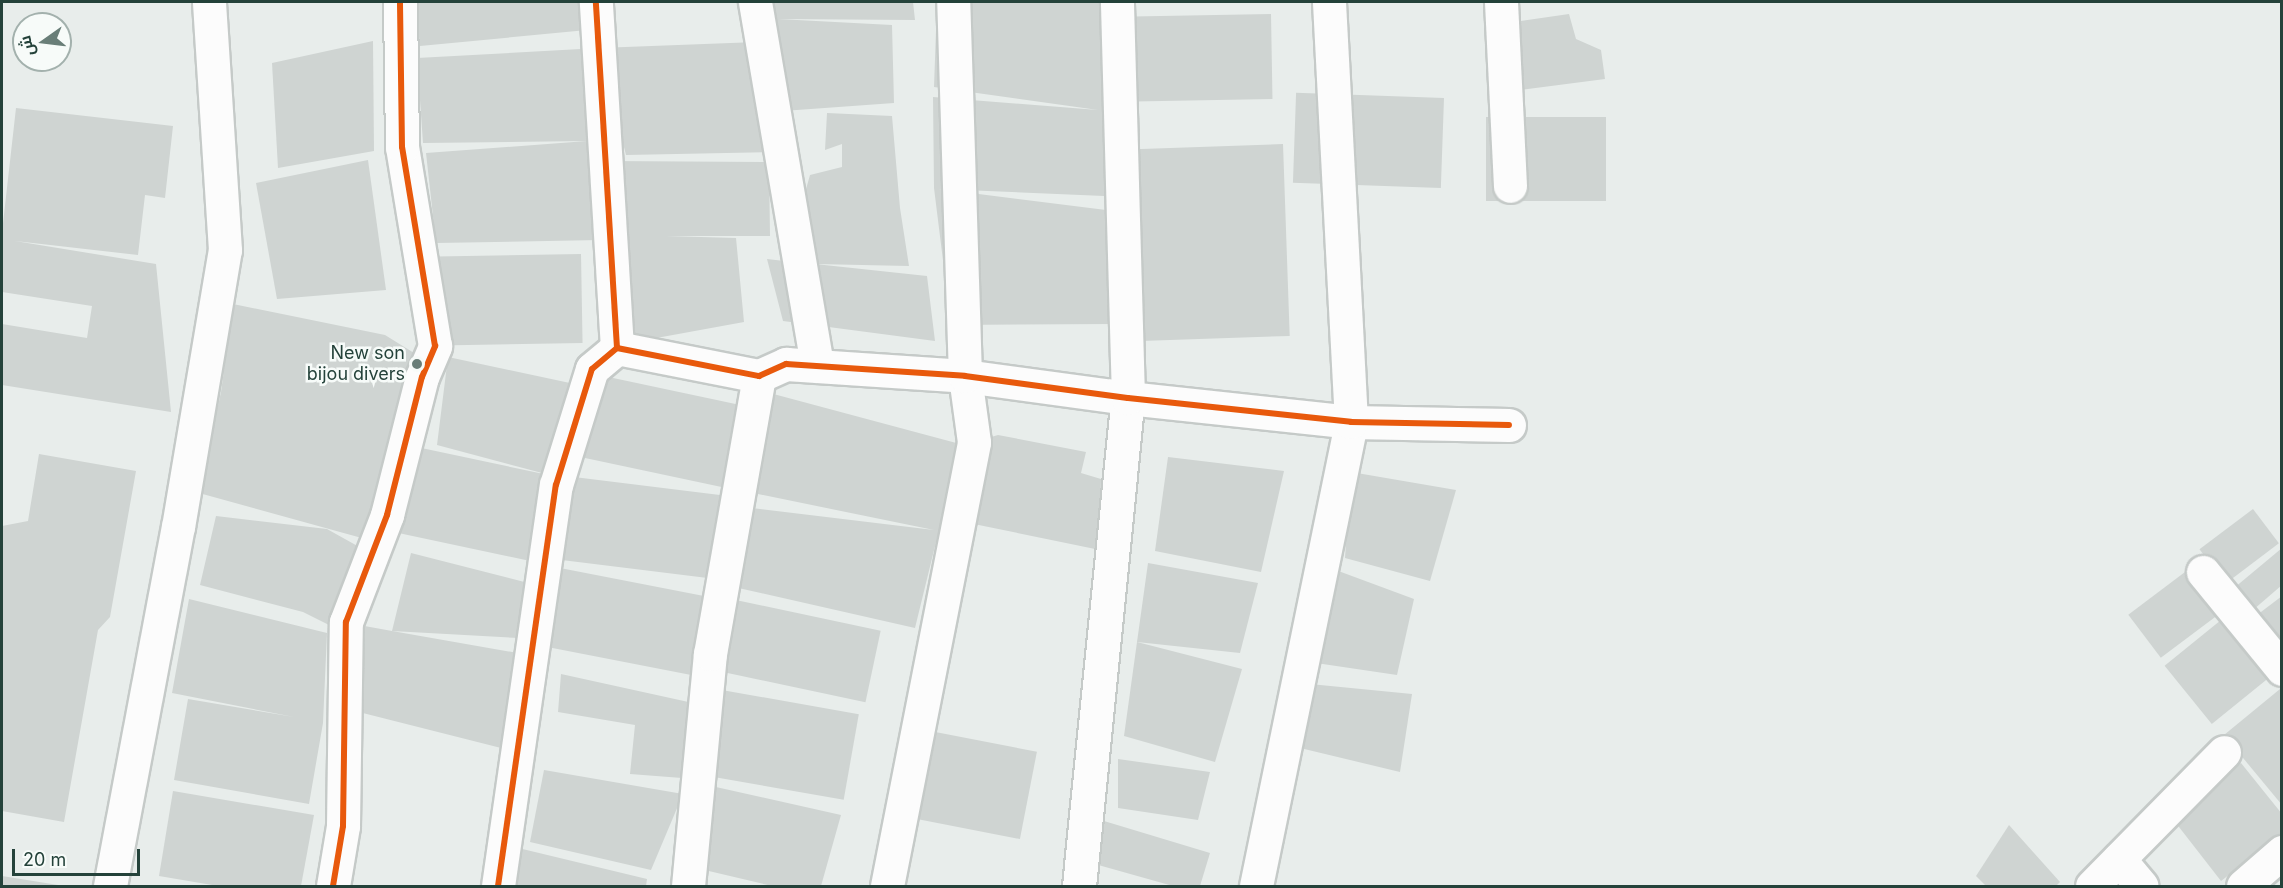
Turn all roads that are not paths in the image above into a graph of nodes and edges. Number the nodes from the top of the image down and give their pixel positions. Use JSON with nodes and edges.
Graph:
{"nodes":[{"id":1,"x":209,"y":2,"type":"edge"},
{"id":2,"x":400,"y":2,"type":"edge"},
{"id":3,"x":596,"y":2,"type":"edge"},
{"id":4,"x":754,"y":2,"type":"edge"},
{"id":5,"x":953,"y":2,"type":"edge"},
{"id":6,"x":1117,"y":2,"type":"edge"},
{"id":7,"x":1329,"y":2,"type":"edge"},
{"id":8,"x":1501,"y":2,"type":"edge"},
{"id":9,"x":1510,"y":186,"type":"dead end"},
{"id":10,"x":617,"y":348,"type":"junction"},
{"id":11,"x":816,"y":366,"type":"junction"},
{"id":12,"x":759,"y":376,"type":"junction"},
{"id":13,"x":965,"y":376,"type":"junction"},
{"id":14,"x":1128,"y":398,"type":"junction"},
{"id":15,"x":1352,"y":422,"type":"junction"},
{"id":16,"x":1509,"y":425,"type":"dead end"},
{"id":17,"x":2203,"y":572,"type":"dead end"},
{"id":18,"x":2282,"y":669,"type":"edge"},
{"id":19,"x":2224,"y":752,"type":"dead end"},
{"id":20,"x":2282,"y":852,"type":"edge"},
{"id":21,"x":2119,"y":860,"type":"junction"},
{"id":22,"x":110,"y":886,"type":"edge"},
{"id":23,"x":333,"y":886,"type":"edge"},
{"id":24,"x":498,"y":886,"type":"edge"},
{"id":25,"x":688,"y":886,"type":"edge"},
{"id":26,"x":887,"y":886,"type":"edge"},
{"id":27,"x":1079,"y":886,"type":"edge"},
{"id":28,"x":1256,"y":886,"type":"edge"},
{"id":29,"x":2092,"y":886,"type":"edge"},
{"id":30,"x":2142,"y":886,"type":"edge"},
{"id":31,"x":2243,"y":886,"type":"edge"}],
"edges":[{"from":1,"to":22,"type":"street"},
{"from":2,"to":23,"type":"street"},
{"from":3,"to":10,"type":"street"},
{"from":4,"to":11,"type":"street"},
{"from":5,"to":13,"type":"street"},
{"from":6,"to":14,"type":"street"},
{"from":7,"to":15,"type":"street"},
{"from":8,"to":9,"type":"street"},
{"from":10,"to":12,"type":"street"},
{"from":10,"to":24,"type":"street"},
{"from":11,"to":12,"type":"street"},
{"from":11,"to":13,"type":"street"},
{"from":12,"to":25,"type":"street"},
{"from":13,"to":14,"type":"street"},
{"from":13,"to":26,"type":"street"},
{"from":14,"to":15,"type":"street"},
{"from":14,"to":27,"type":"street"},
{"from":15,"to":16,"type":"street"},
{"from":15,"to":28,"type":"street"},
{"from":17,"to":18,"type":"street"},
{"from":19,"to":21,"type":"street"},
{"from":20,"to":31,"type":"street"},
{"from":21,"to":29,"type":"street"},
{"from":21,"to":30,"type":"street"}]}
